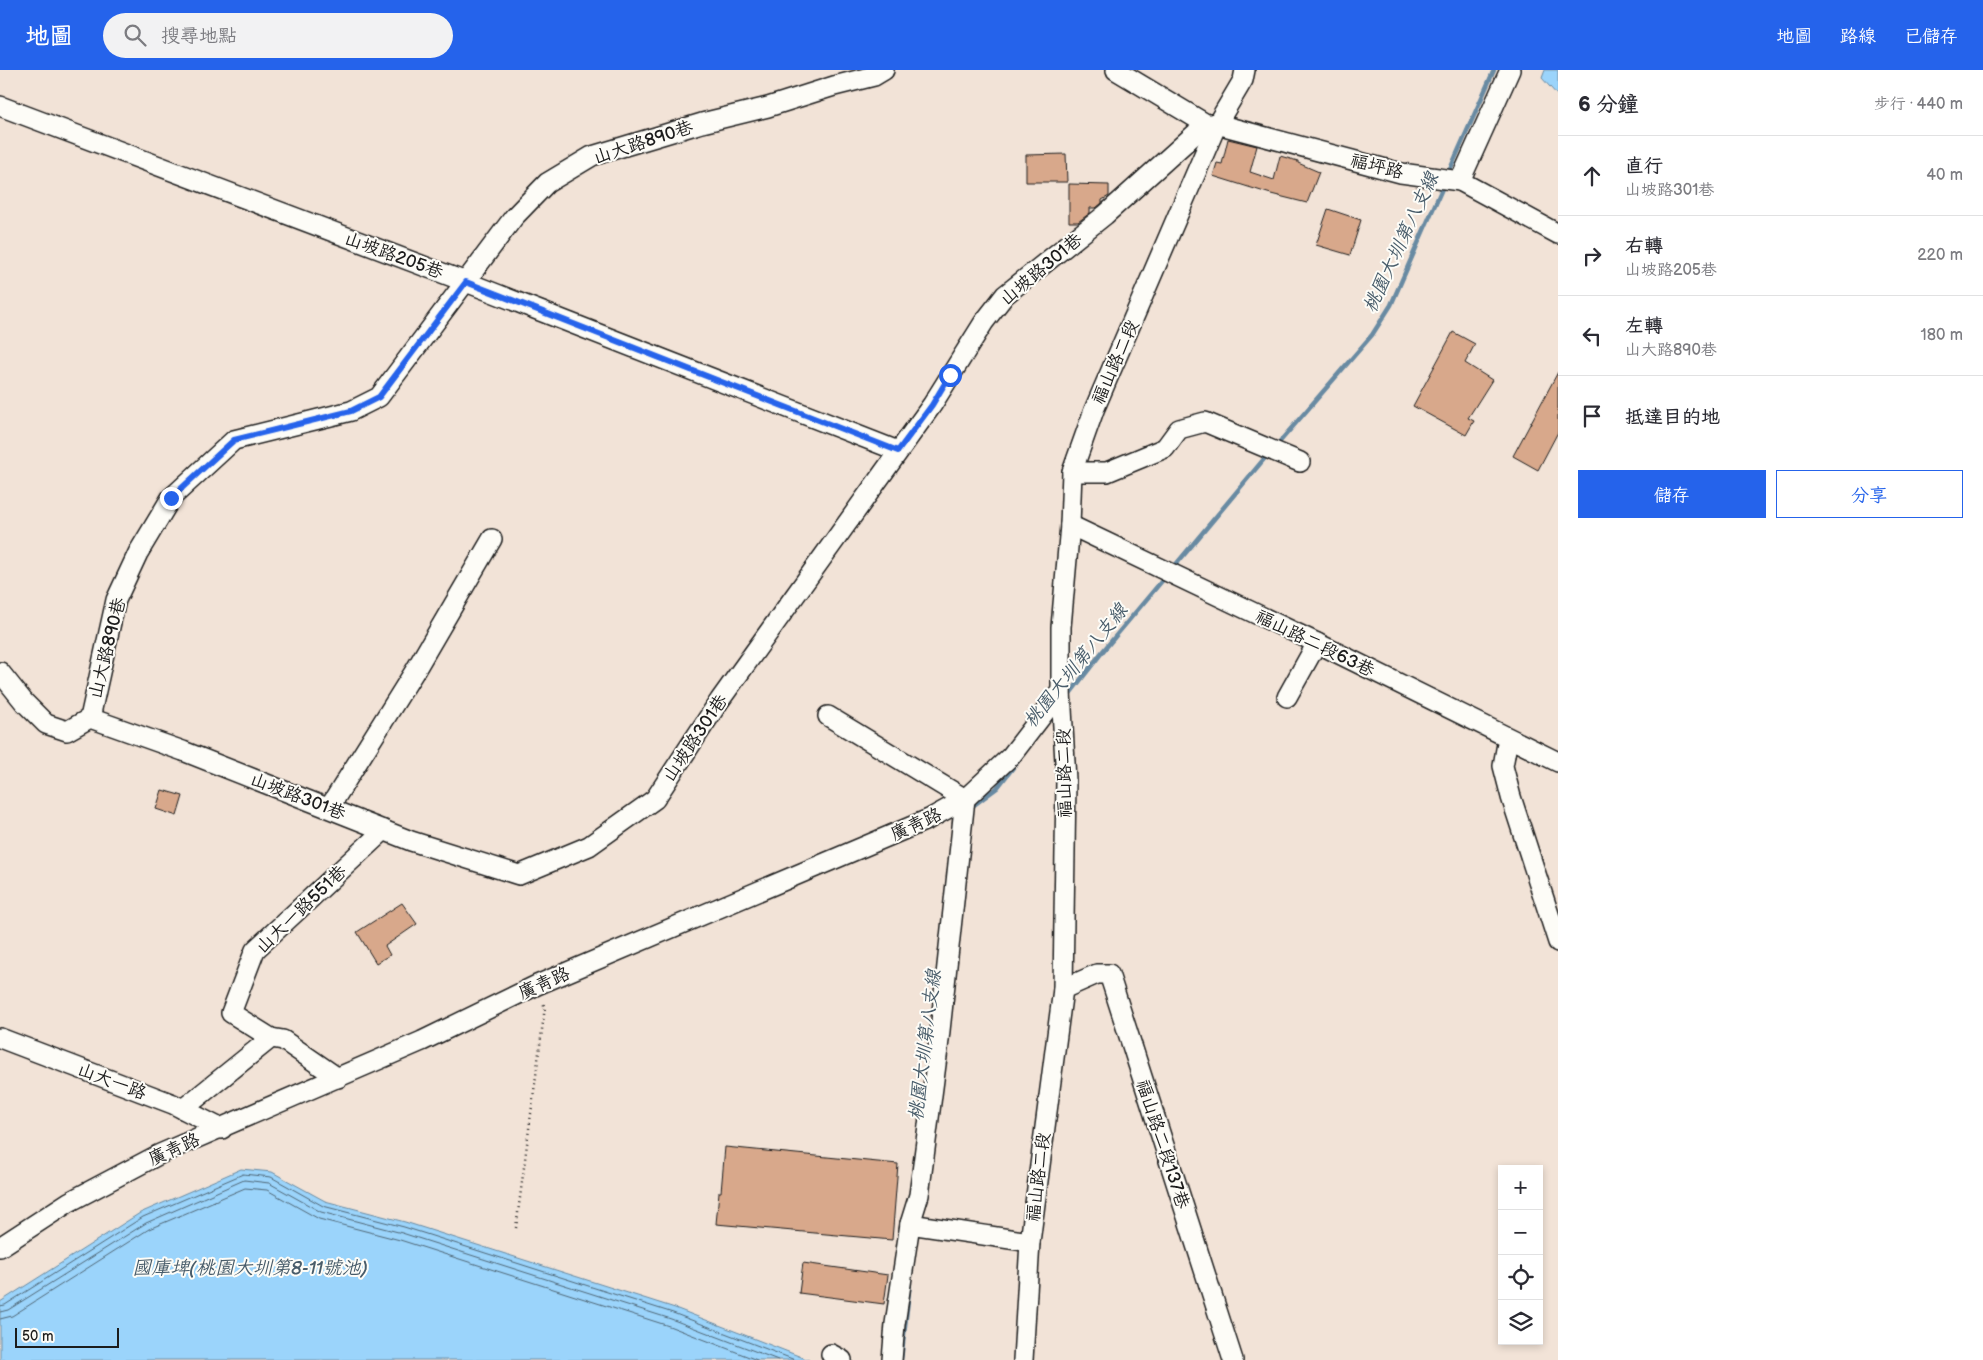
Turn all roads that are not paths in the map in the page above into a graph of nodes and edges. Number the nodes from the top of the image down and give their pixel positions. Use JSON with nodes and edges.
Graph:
{"nodes":[{"id":1,"x":884,"y":70,"type":"edge"},
{"id":2,"x":1116,"y":70,"type":"edge"},
{"id":3,"x":1245,"y":70,"type":"edge"},
{"id":4,"x":1510,"y":70,"type":"edge"},
{"id":5,"x":0,"y":106,"type":"edge"},
{"id":6,"x":1211,"y":124,"type":"junction"},
{"id":7,"x":1460,"y":181,"type":"junction"},
{"id":8,"x":1558,"y":234,"type":"edge"},
{"id":9,"x":466,"y":282,"type":"junction"},
{"id":10,"x":898,"y":451,"type":"junction"},
{"id":11,"x":1300,"y":462,"type":"dead end"},
{"id":12,"x":1072,"y":472,"type":"junction"},
{"id":13,"x":1070,"y":525,"type":"junction"},
{"id":14,"x":492,"y":539,"type":"dead end"},
{"id":15,"x":1317,"y":643,"type":"junction"},
{"id":16,"x":0,"y":672,"type":"edge"},
{"id":17,"x":1061,"y":691,"type":"junction"},
{"id":18,"x":1287,"y":697,"type":"dead end"},
{"id":19,"x":828,"y":716,"type":"dead end"},
{"id":20,"x":90,"y":718,"type":"junction"},
{"id":21,"x":1508,"y":738,"type":"junction"},
{"id":22,"x":1558,"y":762,"type":"edge"},
{"id":23,"x":965,"y":799,"type":"junction"},
{"id":24,"x":329,"y":808,"type":"junction"},
{"id":25,"x":384,"y":830,"type":"junction"},
{"id":26,"x":1558,"y":942,"type":"edge"},
{"id":27,"x":1063,"y":989,"type":"junction"},
{"id":28,"x":0,"y":1038,"type":"edge"},
{"id":29,"x":270,"y":1038,"type":"junction"},
{"id":30,"x":338,"y":1078,"type":"junction"},
{"id":31,"x":183,"y":1109,"type":"junction"},
{"id":32,"x":222,"y":1129,"type":"junction"},
{"id":33,"x":910,"y":1224,"type":"junction"},
{"id":34,"x":1030,"y":1242,"type":"junction"},
{"id":35,"x":0,"y":1247,"type":"edge"},
{"id":36,"x":892,"y":1360,"type":"edge"},
{"id":37,"x":1023,"y":1360,"type":"edge"},
{"id":38,"x":1233,"y":1360,"type":"edge"}],
"edges":[{"from":1,"to":9,"type":"street","name":"山大路890巷"},
{"from":2,"to":6,"type":"street","name":"福坪路"},
{"from":3,"to":6,"type":"street"},
{"from":4,"to":7,"type":"street"},
{"from":5,"to":9,"type":"street","name":"山坡路205巷"},
{"from":6,"to":7,"type":"street","name":"福坪路"},
{"from":6,"to":10,"type":"street","name":"山坡路301巷"},
{"from":6,"to":12,"type":"street","name":"福山路二段"},
{"from":7,"to":8,"type":"street","name":"福坪路"},
{"from":9,"to":10,"type":"street","name":"山坡路205巷"},
{"from":9,"to":20,"type":"street","name":"山大路890巷"},
{"from":10,"to":25,"type":"street","name":"山坡路301巷"},
{"from":11,"to":12,"type":"street"},
{"from":12,"to":13,"type":"street","name":"福山路二段"},
{"from":13,"to":15,"type":"street","name":"福山路二段63巷"},
{"from":13,"to":17,"type":"street","name":"福山路二段"},
{"from":14,"to":24,"type":"street"},
{"from":15,"to":18,"type":"street"},
{"from":15,"to":21,"type":"street","name":"福山路二段63巷"},
{"from":16,"to":20,"type":"street"},
{"from":17,"to":23,"type":"street","name":"廣青路"},
{"from":17,"to":27,"type":"street","name":"福山路二段"},
{"from":19,"to":23,"type":"street"},
{"from":20,"to":24,"type":"street","name":"山坡路301巷"},
{"from":21,"to":22,"type":"street","name":"福山路二段63巷"},
{"from":21,"to":26,"type":"street"},
{"from":23,"to":30,"type":"street","name":"廣青路"},
{"from":23,"to":33,"type":"street"},
{"from":24,"to":25,"type":"street","name":"山坡路301巷"},
{"from":25,"to":29,"type":"street","name":"山大一路551巷"},
{"from":27,"to":34,"type":"street","name":"福山路二段"},
{"from":27,"to":38,"type":"street","name":"福山路二段137巷"},
{"from":28,"to":31,"type":"street","name":"山大一路"},
{"from":29,"to":30,"type":"street","name":"山大一路551巷"},
{"from":29,"to":31,"type":"street"},
{"from":30,"to":32,"type":"street","name":"廣青路"},
{"from":31,"to":32,"type":"street","name":"山大一路"},
{"from":32,"to":35,"type":"street","name":"廣青路"},
{"from":33,"to":34,"type":"street"},
{"from":33,"to":36,"type":"street"},
{"from":34,"to":37,"type":"street","name":"福山路二段"}]}
